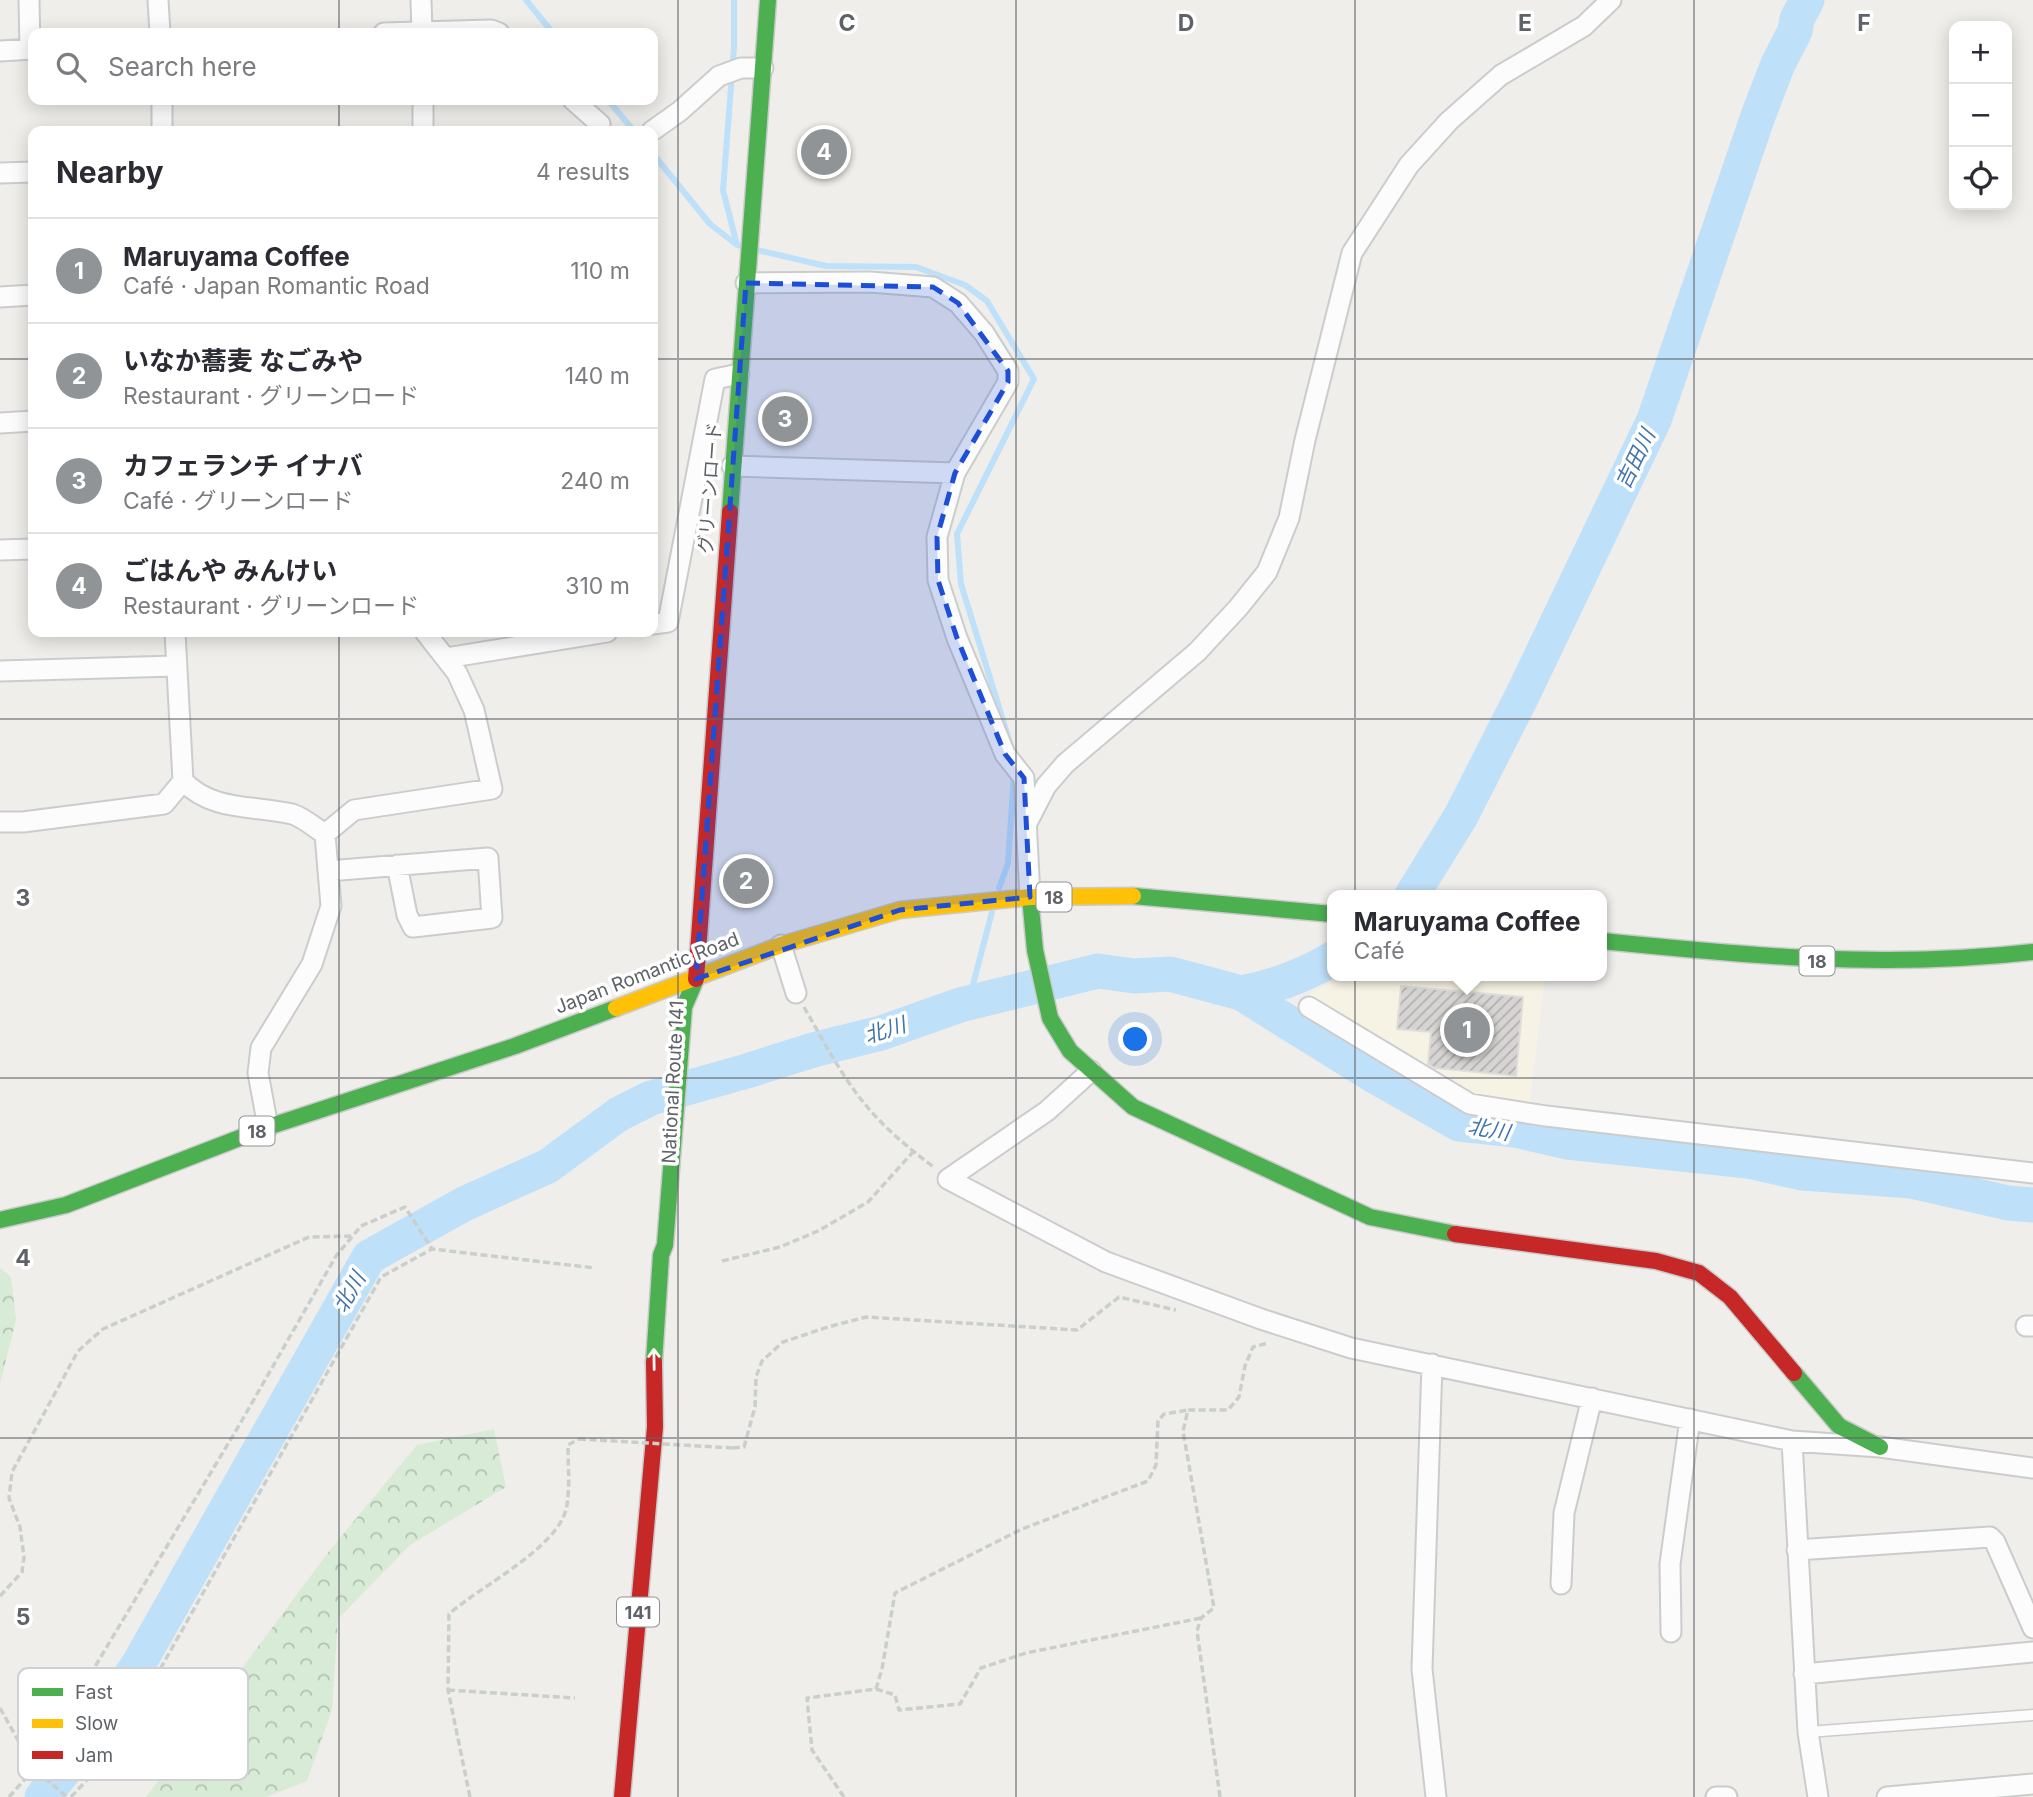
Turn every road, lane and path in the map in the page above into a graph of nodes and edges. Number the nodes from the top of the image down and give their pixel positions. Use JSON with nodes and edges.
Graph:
{"nodes":[{"id":1,"x":29,"y":0,"type":"edge"},
{"id":2,"x":158,"y":0,"type":"edge"},
{"id":3,"x":421,"y":0,"type":"edge"},
{"id":4,"x":768,"y":0,"type":"edge"},
{"id":5,"x":1611,"y":0,"type":"edge"},
{"id":6,"x":31,"y":28,"type":"edge"},
{"id":7,"x":160,"y":28,"type":"edge"},
{"id":8,"x":422,"y":28,"type":"edge"},
{"id":9,"x":28,"y":49,"type":"edge"},
{"id":10,"x":0,"y":51,"type":"edge"},
{"id":11,"x":763,"y":68,"type":"junction"},
{"id":12,"x":162,"y":105,"type":"edge"},
{"id":13,"x":423,"y":105,"type":"edge"},
{"id":14,"x":579,"y":105,"type":"edge"},
{"id":15,"x":162,"y":126,"type":"edge"},
{"id":16,"x":423,"y":126,"type":"edge"},
{"id":17,"x":600,"y":126,"type":"edge"},
{"id":18,"x":658,"y":127,"type":"edge"},
{"id":19,"x":28,"y":172,"type":"edge"},
{"id":20,"x":0,"y":173,"type":"edge"},
{"id":21,"x":746,"y":283,"type":"junction"},
{"id":22,"x":28,"y":295,"type":"edge"},
{"id":23,"x":0,"y":296,"type":"edge"},
{"id":24,"x":740,"y":374,"type":"junction"},
{"id":25,"x":28,"y":421,"type":"edge"},
{"id":26,"x":0,"y":423,"type":"edge"},
{"id":27,"x":733,"y":466,"type":"junction"},
{"id":28,"x":954,"y":473,"type":"junction"},
{"id":29,"x":28,"y":549,"type":"edge"},
{"id":30,"x":0,"y":550,"type":"edge"},
{"id":31,"x":658,"y":623,"type":"edge"},
{"id":32,"x":175,"y":637,"type":"edge"},
{"id":33,"x":429,"y":637,"type":"edge"},
{"id":34,"x":577,"y":637,"type":"edge"},
{"id":35,"x":446,"y":659,"type":"junction"},
{"id":36,"x":176,"y":666,"type":"junction"},
{"id":37,"x":0,"y":671,"type":"edge"},
{"id":38,"x":183,"y":781,"type":"junction"},
{"id":39,"x":1028,"y":821,"type":"junction"},
{"id":40,"x":0,"y":822,"type":"edge"},
{"id":41,"x":325,"y":834,"type":"junction"},
{"id":42,"x":397,"y":865,"type":"junction"},
{"id":43,"x":328,"y":871,"type":"junction"},
{"id":44,"x":1030,"y":897,"type":"junction"},
{"id":45,"x":1327,"y":914,"type":"edge"},
{"id":46,"x":1607,"y":942,"type":"edge"},
{"id":47,"x":781,"y":945,"type":"junction"},
{"id":48,"x":2033,"y":952,"type":"edge"},
{"id":49,"x":696,"y":979,"type":"junction"},
{"id":50,"x":796,"y":993,"type":"joint"},
{"id":51,"x":1309,"y":1007,"type":"dead end"},
{"id":52,"x":702,"y":1009,"type":"dead end"},
{"id":53,"x":1091,"y":1072,"type":"junction"},
{"id":54,"x":268,"y":1126,"type":"junction"},
{"id":55,"x":913,"y":1152,"type":"junction"},
{"id":56,"x":2033,"y":1172,"type":"edge"},
{"id":57,"x":948,"y":1179,"type":"junction"},
{"id":58,"x":0,"y":1220,"type":"edge"},
{"id":59,"x":353,"y":1236,"type":"junction"},
{"id":60,"x":432,"y":1249,"type":"junction"},
{"id":61,"x":722,"y":1261,"type":"dead end"},
{"id":62,"x":595,"y":1268,"type":"dead end"},
{"id":63,"x":1184,"y":1312,"type":"dead end"},
{"id":64,"x":1274,"y":1341,"type":"dead end"},
{"id":65,"x":1432,"y":1364,"type":"junction"},
{"id":66,"x":669,"y":1377,"type":"dead end"},
{"id":67,"x":1592,"y":1398,"type":"junction"},
{"id":68,"x":1188,"y":1410,"type":"junction"},
{"id":69,"x":1690,"y":1419,"type":"junction"},
{"id":70,"x":655,"y":1427,"type":"junction"},
{"id":71,"x":1792,"y":1441,"type":"junction"},
{"id":72,"x":1880,"y":1447,"type":"junction"},
{"id":73,"x":2033,"y":1468,"type":"edge"},
{"id":74,"x":1797,"y":1550,"type":"junction"},
{"id":75,"x":1562,"y":1584,"type":"dead end"},
{"id":76,"x":0,"y":1596,"type":"edge"},
{"id":77,"x":1202,"y":1618,"type":"junction"},
{"id":78,"x":2033,"y":1628,"type":"edge"},
{"id":79,"x":1671,"y":1632,"type":"dead end"},
{"id":80,"x":2033,"y":1652,"type":"edge"},
{"id":81,"x":94,"y":1668,"type":"edge"},
{"id":82,"x":161,"y":1668,"type":"edge"},
{"id":83,"x":1804,"y":1674,"type":"junction"},
{"id":84,"x":876,"y":1689,"type":"junction"},
{"id":85,"x":448,"y":1690,"type":"junction"},
{"id":86,"x":575,"y":1698,"type":"dead end"},
{"id":87,"x":0,"y":1708,"type":"edge"},
{"id":88,"x":2033,"y":1715,"type":"edge"},
{"id":89,"x":1808,"y":1732,"type":"junction"},
{"id":90,"x":18,"y":1740,"type":"edge"},
{"id":91,"x":24,"y":1780,"type":"edge"},
{"id":92,"x":47,"y":1780,"type":"edge"},
{"id":93,"x":86,"y":1780,"type":"edge"},
{"id":94,"x":2033,"y":1784,"type":"edge"},
{"id":95,"x":9,"y":1797,"type":"edge"},
{"id":96,"x":69,"y":1797,"type":"edge"},
{"id":97,"x":470,"y":1797,"type":"edge"},
{"id":98,"x":622,"y":1797,"type":"edge"},
{"id":99,"x":844,"y":1797,"type":"edge"},
{"id":100,"x":1220,"y":1797,"type":"edge"},
{"id":101,"x":1436,"y":1797,"type":"edge"},
{"id":102,"x":1716,"y":1797,"type":"edge"},
{"id":103,"x":1727,"y":1797,"type":"edge"},
{"id":104,"x":1818,"y":1797,"type":"edge"},
{"id":105,"x":1887,"y":1797,"type":"edge"}],
"edges":[{"from":1,"to":6,"type":"street"},
{"from":2,"to":7,"type":"street"},
{"from":3,"to":8,"type":"street"},
{"from":4,"to":11,"type":"main road","name":"グリーンロード"},
{"from":5,"to":39,"type":"street"},
{"from":9,"to":10,"type":"street"},
{"from":11,"to":18,"type":"street"},
{"from":11,"to":21,"type":"main road","name":"グリーンロード"},
{"from":12,"to":15,"type":"street"},
{"from":13,"to":16,"type":"street"},
{"from":14,"to":17,"type":"street"},
{"from":19,"to":20,"type":"street"},
{"from":21,"to":24,"type":"main road","name":"グリーンロード"},
{"from":21,"to":28,"type":"street"},
{"from":22,"to":23,"type":"street"},
{"from":24,"to":27,"type":"main road","name":"グリーンロード"},
{"from":24,"to":31,"type":"street"},
{"from":25,"to":26,"type":"street"},
{"from":27,"to":28,"type":"street"},
{"from":27,"to":49,"type":"main road","name":"グリーンロード"},
{"from":28,"to":39,"type":"street"},
{"from":29,"to":30,"type":"street"},
{"from":32,"to":36,"type":"street"},
{"from":33,"to":35,"type":"street"},
{"from":34,"to":35,"type":"street"},
{"from":35,"to":41,"type":"street"},
{"from":36,"to":37,"type":"street"},
{"from":36,"to":38,"type":"street"},
{"from":38,"to":40,"type":"street"},
{"from":38,"to":41,"type":"street"},
{"from":39,"to":44,"type":"street"},
{"from":41,"to":43,"type":"street"},
{"from":42,"to":42,"type":"street"},
{"from":42,"to":43,"type":"street"},
{"from":43,"to":54,"type":"street"},
{"from":44,"to":45,"type":"main road","name":"Japan Romantic Road","number":"18"},
{"from":44,"to":47,"type":"main road","name":"Japan Romantic Road","number":"18"},
{"from":44,"to":53,"type":"main road"},
{"from":46,"to":48,"type":"main road","number":"18"},
{"from":47,"to":49,"type":"main road","name":"Japan Romantic Road","number":"18"},
{"from":47,"to":50,"type":"street"},
{"from":49,"to":52,"type":"main road","name":"National Route 141"},
{"from":49,"to":54,"type":"main road","name":"Japan Romantic Road","number":"18"},
{"from":70,"to":49,"type":"main road","name":"National Route 141","number":"141","one_way":true},
{"from":50,"to":55,"type":"path"},
{"from":51,"to":56,"type":"street"},
{"from":53,"to":57,"type":"street"},
{"from":53,"to":72,"type":"main road"},
{"from":54,"to":58,"type":"main road","name":"Japan Romantic Road","number":"18"},
{"from":55,"to":57,"type":"path"},
{"from":55,"to":61,"type":"path"},
{"from":57,"to":65,"type":"street"},
{"from":59,"to":60,"type":"path"},
{"from":59,"to":76,"type":"path"},
{"from":59,"to":81,"type":"path"},
{"from":60,"to":62,"type":"path"},
{"from":60,"to":82,"type":"path"},
{"from":63,"to":85,"type":"path","bridge":true},
{"from":64,"to":68,"type":"path"},
{"from":65,"to":67,"type":"street"},
{"from":65,"to":101,"type":"street"},
{"from":66,"to":70,"type":"main road","name":"National Route 141","number":"141"},
{"from":67,"to":69,"type":"street"},
{"from":67,"to":75,"type":"street"},
{"from":68,"to":77,"type":"path"},
{"from":68,"to":84,"type":"path"},
{"from":69,"to":71,"type":"street"},
{"from":69,"to":79,"type":"street"},
{"from":70,"to":98,"type":"main road","name":"National Route 141","number":"141"},
{"from":71,"to":72,"type":"street"},
{"from":71,"to":74,"type":"street"},
{"from":72,"to":73,"type":"street"},
{"from":74,"to":78,"type":"street"},
{"from":74,"to":83,"type":"street"},
{"from":77,"to":84,"type":"path"},
{"from":77,"to":100,"type":"path"},
{"from":80,"to":83,"type":"street"},
{"from":83,"to":89,"type":"street"},
{"from":84,"to":99,"type":"path"},
{"from":85,"to":86,"type":"path"},
{"from":85,"to":97,"type":"path"},
{"from":87,"to":90,"type":"path"},
{"from":88,"to":89,"type":"lane"},
{"from":89,"to":104,"type":"street"},
{"from":91,"to":95,"type":"path"},
{"from":92,"to":96,"type":"path"},
{"from":93,"to":96,"type":"path"},
{"from":94,"to":105,"type":"street"},
{"from":102,"to":103,"type":"street"}]}
